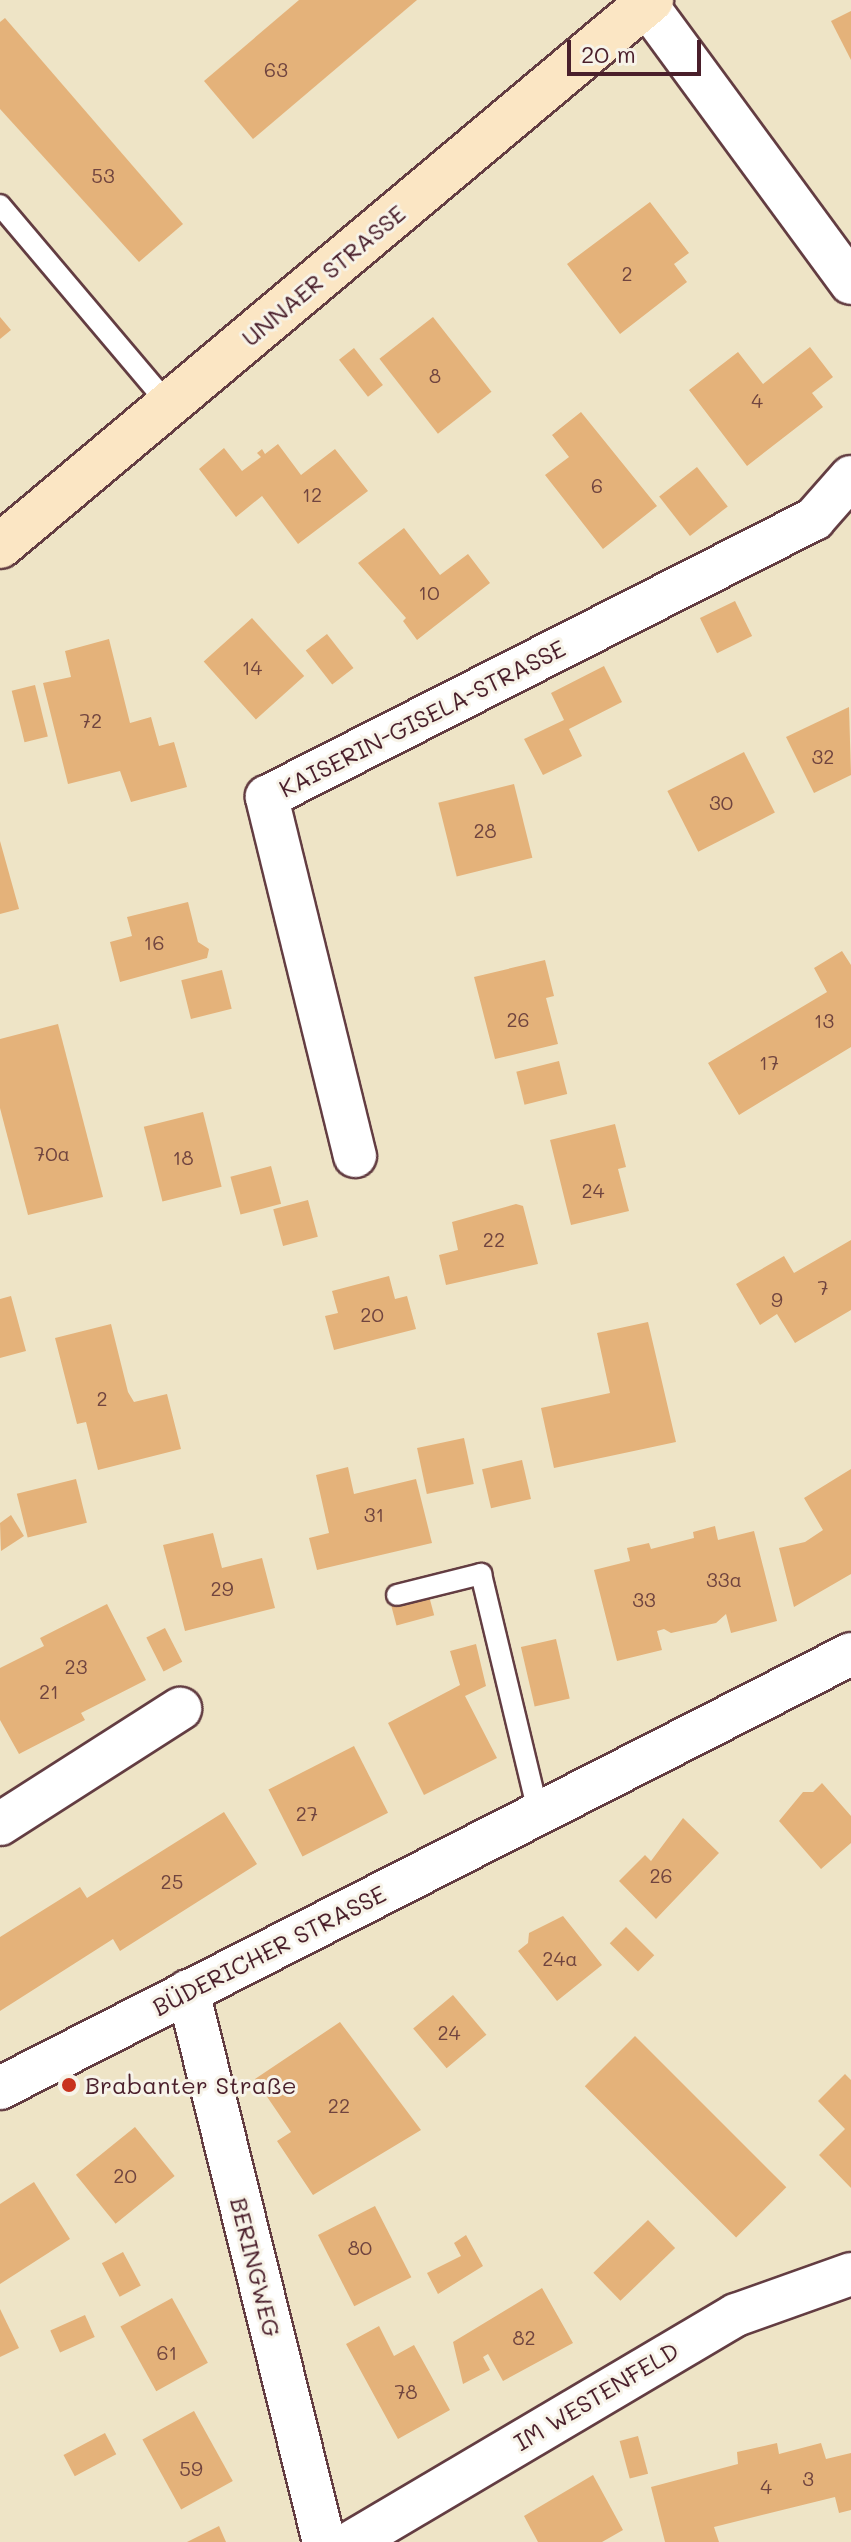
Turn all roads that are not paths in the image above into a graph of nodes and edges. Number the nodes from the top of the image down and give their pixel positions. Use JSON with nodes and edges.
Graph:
{"nodes":[{"id":1,"x":647,"y":1,"type":"edge"},
{"id":2,"x":0,"y":205,"type":"edge"},
{"id":3,"x":851,"y":283,"type":"edge"},
{"id":4,"x":169,"y":405,"type":"junction"},
{"id":5,"x":851,"y":477,"type":"edge"},
{"id":6,"x":0,"y":546,"type":"edge"},
{"id":7,"x":355,"y":1156,"type":"dead end"},
{"id":8,"x":397,"y":1595,"type":"dead end"},
{"id":9,"x":851,"y":1654,"type":"edge"},
{"id":10,"x":180,"y":1709,"type":"dead end"},
{"id":11,"x":538,"y":1811,"type":"junction"},
{"id":12,"x":0,"y":1824,"type":"edge"},
{"id":13,"x":188,"y":1991,"type":"junction"},
{"id":14,"x":0,"y":2088,"type":"edge"},
{"id":15,"x":851,"y":2274,"type":"edge"},
{"id":16,"x":324,"y":2542,"type":"edge"},
{"id":17,"x":352,"y":2542,"type":"edge"}],
"edges":[{"from":1,"to":3,"type":"street"},
{"from":1,"to":4,"type":"street","name":"UNNAER STRASSE"},
{"from":2,"to":4,"type":"lane"},
{"from":4,"to":6,"type":"street","name":"UNNAER STRASSE"},
{"from":5,"to":7,"type":"street","name":"KAISERIN-GISELA-STRASSE"},
{"from":8,"to":11,"type":"lane"},
{"from":9,"to":11,"type":"street","name":"BÜDERICHER STRASSE"},
{"from":10,"to":12,"type":"street"},
{"from":11,"to":13,"type":"street","name":"BÜDERICHER STRASSE"},
{"from":13,"to":14,"type":"street","name":"BÜDERICHER STRASSE"},
{"from":13,"to":16,"type":"street","name":"BERINGWEG"},
{"from":15,"to":17,"type":"street","name":"IM WESTENFELD"}]}
